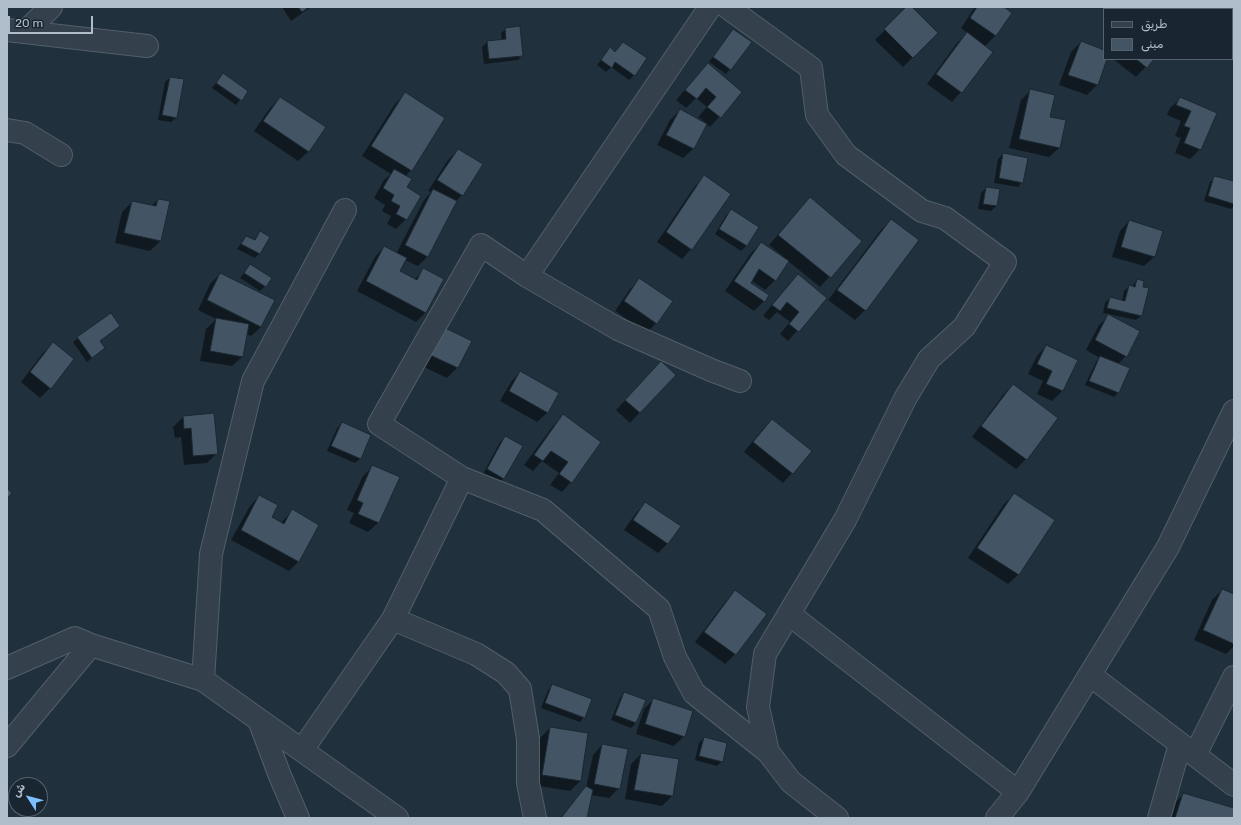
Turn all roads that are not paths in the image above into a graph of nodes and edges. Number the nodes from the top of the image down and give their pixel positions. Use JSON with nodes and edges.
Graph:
{"nodes":[{"id":1,"x":51,"y":7,"type":"edge"},
{"id":2,"x":710,"y":7,"type":"edge"},
{"id":3,"x":727,"y":7,"type":"edge"},
{"id":4,"x":16,"y":31,"type":"edge"},
{"id":5,"x":147,"y":46,"type":"dead end"},
{"id":6,"x":7,"y":130,"type":"edge"},
{"id":7,"x":61,"y":155,"type":"dead end"},
{"id":8,"x":345,"y":210,"type":"dead end"},
{"id":9,"x":527,"y":276,"type":"junction"},
{"id":10,"x":740,"y":381,"type":"dead end"},
{"id":11,"x":1234,"y":411,"type":"edge"},
{"id":12,"x":462,"y":478,"type":"junction"},
{"id":13,"x":789,"y":614,"type":"junction"},
{"id":14,"x":393,"y":619,"type":"junction"},
{"id":15,"x":91,"y":646,"type":"junction"},
{"id":16,"x":7,"y":668,"type":"edge"},
{"id":17,"x":1090,"y":675,"type":"junction"},
{"id":18,"x":1234,"y":677,"type":"edge"},
{"id":19,"x":203,"y":680,"type":"junction"},
{"id":20,"x":259,"y":720,"type":"junction"},
{"id":21,"x":7,"y":746,"type":"edge"},
{"id":22,"x":302,"y":750,"type":"junction"},
{"id":23,"x":1188,"y":750,"type":"junction"},
{"id":24,"x":768,"y":752,"type":"junction"},
{"id":25,"x":1234,"y":785,"type":"edge"},
{"id":26,"x":1018,"y":792,"type":"junction"},
{"id":27,"x":298,"y":818,"type":"edge"},
{"id":28,"x":397,"y":818,"type":"edge"},
{"id":29,"x":535,"y":818,"type":"edge"},
{"id":30,"x":837,"y":818,"type":"edge"},
{"id":31,"x":997,"y":818,"type":"edge"},
{"id":32,"x":1159,"y":818,"type":"edge"}],
"edges":[{"from":1,"to":4,"type":"street"},
{"from":2,"to":9,"type":"street"},
{"from":3,"to":13,"type":"street"},
{"from":4,"to":5,"type":"street"},
{"from":6,"to":7,"type":"street"},
{"from":8,"to":19,"type":"street"},
{"from":9,"to":10,"type":"street"},
{"from":9,"to":12,"type":"street"},
{"from":11,"to":17,"type":"street"},
{"from":12,"to":14,"type":"street"},
{"from":12,"to":24,"type":"street"},
{"from":13,"to":24,"type":"street"},
{"from":13,"to":26,"type":"street"},
{"from":14,"to":22,"type":"street"},
{"from":14,"to":29,"type":"street"},
{"from":15,"to":16,"type":"street"},
{"from":15,"to":19,"type":"street"},
{"from":15,"to":21,"type":"street"},
{"from":17,"to":23,"type":"street"},
{"from":17,"to":26,"type":"street"},
{"from":18,"to":23,"type":"street"},
{"from":19,"to":20,"type":"street"},
{"from":20,"to":22,"type":"street"},
{"from":20,"to":27,"type":"street"},
{"from":22,"to":28,"type":"street"},
{"from":23,"to":25,"type":"street"},
{"from":23,"to":32,"type":"street"},
{"from":24,"to":30,"type":"street"},
{"from":26,"to":31,"type":"street"}]}
